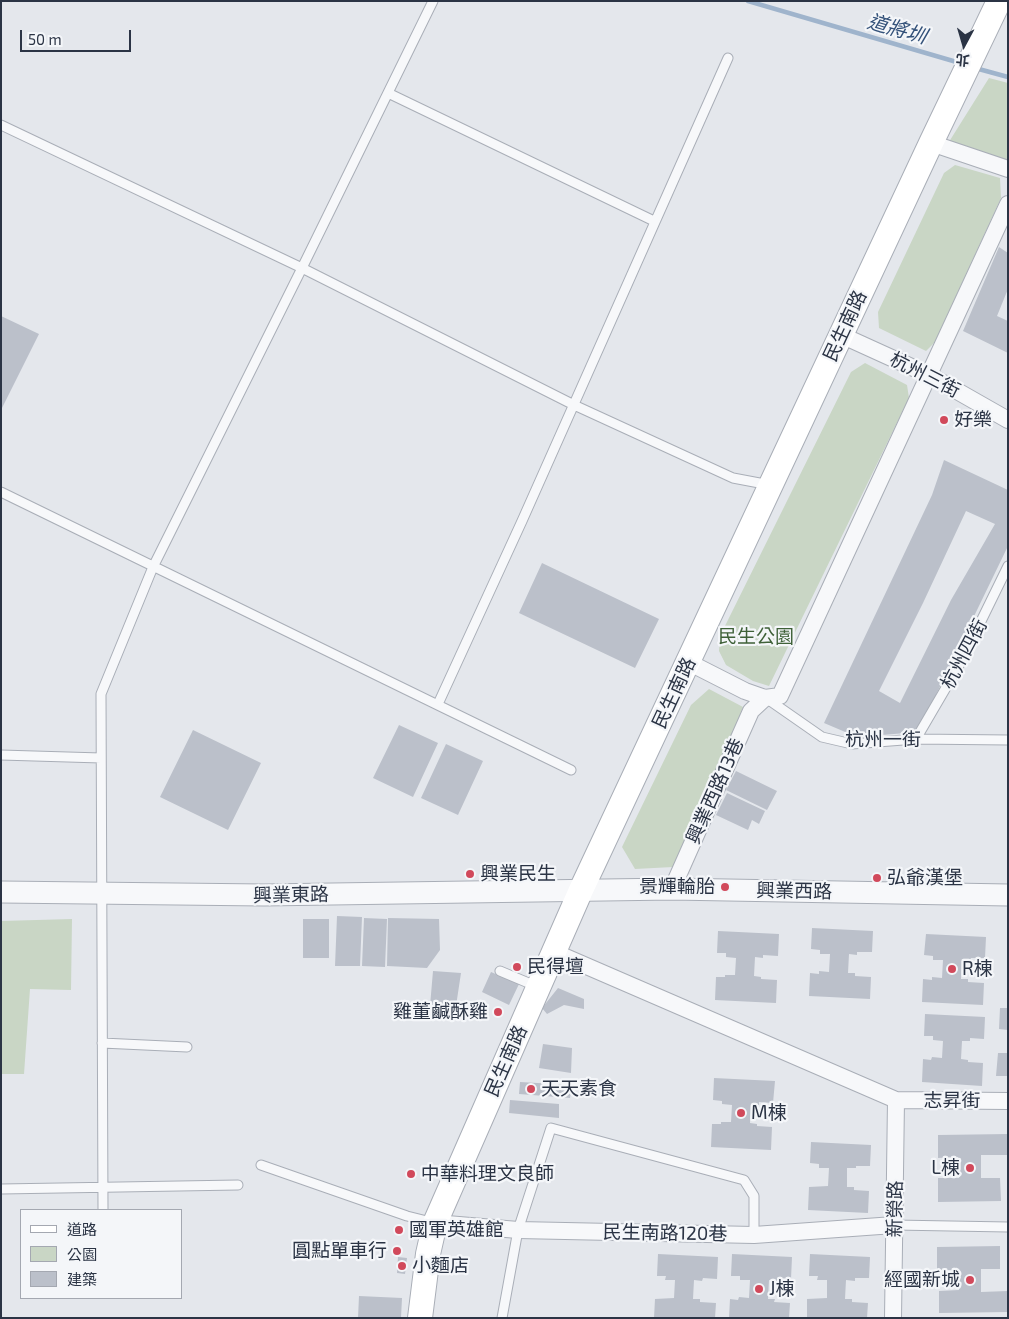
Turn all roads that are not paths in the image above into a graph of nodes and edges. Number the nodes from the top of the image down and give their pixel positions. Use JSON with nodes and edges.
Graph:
{"nodes":[{"id":1,"x":433,"y":1,"type":"edge"},
{"id":2,"x":999,"y":1,"type":"edge"},
{"id":3,"x":728,"y":58,"type":"dead end"},
{"id":4,"x":388,"y":93,"type":"junction"},
{"id":5,"x":1,"y":125,"type":"edge"},
{"id":6,"x":931,"y":143,"type":"junction"},
{"id":7,"x":1008,"y":169,"type":"edge"},
{"id":8,"x":1008,"y":204,"type":"edge"},
{"id":9,"x":654,"y":221,"type":"junction"},
{"id":10,"x":302,"y":268,"type":"junction"},
{"id":11,"x":841,"y":335,"type":"junction"},
{"id":12,"x":929,"y":375,"type":"junction"},
{"id":13,"x":574,"y":405,"type":"junction"},
{"id":14,"x":1008,"y":420,"type":"edge"},
{"id":15,"x":770,"y":485,"type":"junction"},
{"id":16,"x":1,"y":492,"type":"edge"},
{"id":17,"x":1008,"y":566,"type":"edge"},
{"id":18,"x":153,"y":567,"type":"junction"},
{"id":19,"x":688,"y":662,"type":"junction"},
{"id":20,"x":765,"y":698,"type":"junction"},
{"id":21,"x":438,"y":704,"type":"junction"},
{"id":22,"x":916,"y":739,"type":"junction"},
{"id":23,"x":1008,"y":740,"type":"edge"},
{"id":24,"x":1,"y":755,"type":"edge"},
{"id":25,"x":101,"y":758,"type":"junction"},
{"id":26,"x":571,"y":770,"type":"dead end"},
{"id":27,"x":672,"y":889,"type":"junction"},
{"id":28,"x":581,"y":890,"type":"junction"},
{"id":29,"x":1,"y":892,"type":"edge"},
{"id":30,"x":102,"y":893,"type":"junction"},
{"id":31,"x":1008,"y":895,"type":"edge"},
{"id":32,"x":554,"y":952,"type":"junction"},
{"id":33,"x":500,"y":971,"type":"dead end"},
{"id":34,"x":538,"y":987,"type":"junction"},
{"id":35,"x":102,"y":1043,"type":"junction"},
{"id":36,"x":187,"y":1047,"type":"dead end"},
{"id":37,"x":896,"y":1100,"type":"junction"},
{"id":38,"x":1008,"y":1101,"type":"edge"},
{"id":39,"x":261,"y":1166,"type":"dead end"},
{"id":40,"x":238,"y":1185,"type":"dead end"},
{"id":41,"x":101,"y":1187,"type":"junction"},
{"id":42,"x":1,"y":1189,"type":"edge"},
{"id":43,"x":102,"y":1209,"type":"edge"},
{"id":44,"x":435,"y":1223,"type":"junction"},
{"id":45,"x":894,"y":1225,"type":"junction"},
{"id":46,"x":1008,"y":1227,"type":"edge"},
{"id":47,"x":518,"y":1230,"type":"junction"},
{"id":48,"x":754,"y":1235,"type":"junction"},
{"id":49,"x":420,"y":1318,"type":"edge"},
{"id":50,"x":502,"y":1318,"type":"edge"},
{"id":51,"x":894,"y":1318,"type":"edge"}],
"edges":[{"from":1,"to":4,"type":"lane"},
{"from":2,"to":6,"type":"main road","name":"民生南路"},
{"from":3,"to":9,"type":"lane"},
{"from":4,"to":9,"type":"lane"},
{"from":4,"to":10,"type":"lane"},
{"from":5,"to":10,"type":"lane"},
{"from":6,"to":7,"type":"street"},
{"from":6,"to":11,"type":"main road","name":"民生南路"},
{"from":8,"to":12,"type":"street"},
{"from":9,"to":13,"type":"lane"},
{"from":10,"to":13,"type":"lane"},
{"from":10,"to":18,"type":"lane"},
{"from":11,"to":12,"type":"street","name":"杭州三街"},
{"from":11,"to":15,"type":"main road","name":"民生南路"},
{"from":12,"to":14,"type":"street","name":"杭州三街"},
{"from":12,"to":20,"type":"street","name":"興業西路13巷"},
{"from":13,"to":15,"type":"lane"},
{"from":13,"to":21,"type":"lane"},
{"from":15,"to":19,"type":"main road","name":"民生南路"},
{"from":16,"to":18,"type":"lane"},
{"from":17,"to":22,"type":"lane","name":"杭州四街"},
{"from":18,"to":21,"type":"lane"},
{"from":18,"to":25,"type":"lane"},
{"from":19,"to":20,"type":"street","name":"杭州一街"},
{"from":19,"to":28,"type":"main road","name":"民生南路"},
{"from":20,"to":22,"type":"lane","name":"杭州一街"},
{"from":20,"to":27,"type":"street","name":"興業西路13巷"},
{"from":21,"to":26,"type":"lane"},
{"from":22,"to":23,"type":"lane","name":"杭州一街"},
{"from":24,"to":25,"type":"lane"},
{"from":25,"to":30,"type":"lane"},
{"from":27,"to":28,"type":"street","name":"興業西路"},
{"from":27,"to":31,"type":"street","name":"興業西路"},
{"from":28,"to":30,"type":"street","name":"興業東路"},
{"from":28,"to":32,"type":"main road","name":"民生南路"},
{"from":29,"to":30,"type":"street","name":"興業東路"},
{"from":30,"to":35,"type":"lane"},
{"from":32,"to":34,"type":"main road","name":"民生南路"},
{"from":32,"to":37,"type":"street"},
{"from":33,"to":34,"type":"lane"},
{"from":34,"to":44,"type":"main road","name":"民生南路"},
{"from":35,"to":36,"type":"lane"},
{"from":35,"to":41,"type":"lane"},
{"from":37,"to":38,"type":"street","name":"志昇街"},
{"from":37,"to":45,"type":"street","name":"新榮路"},
{"from":39,"to":44,"type":"lane"},
{"from":40,"to":41,"type":"lane"},
{"from":41,"to":42,"type":"lane"},
{"from":41,"to":43,"type":"lane"},
{"from":44,"to":47,"type":"street","name":"民生南路120巷"},
{"from":44,"to":49,"type":"main road","name":"民生南路"},
{"from":45,"to":46,"type":"lane"},
{"from":45,"to":48,"type":"street","name":"民生南路120巷"},
{"from":45,"to":51,"type":"street","name":"新榮路"},
{"from":47,"to":48,"type":"street","name":"民生南路120巷"},
{"from":47,"to":48,"type":"lane"},
{"from":47,"to":50,"type":"lane"}]}
